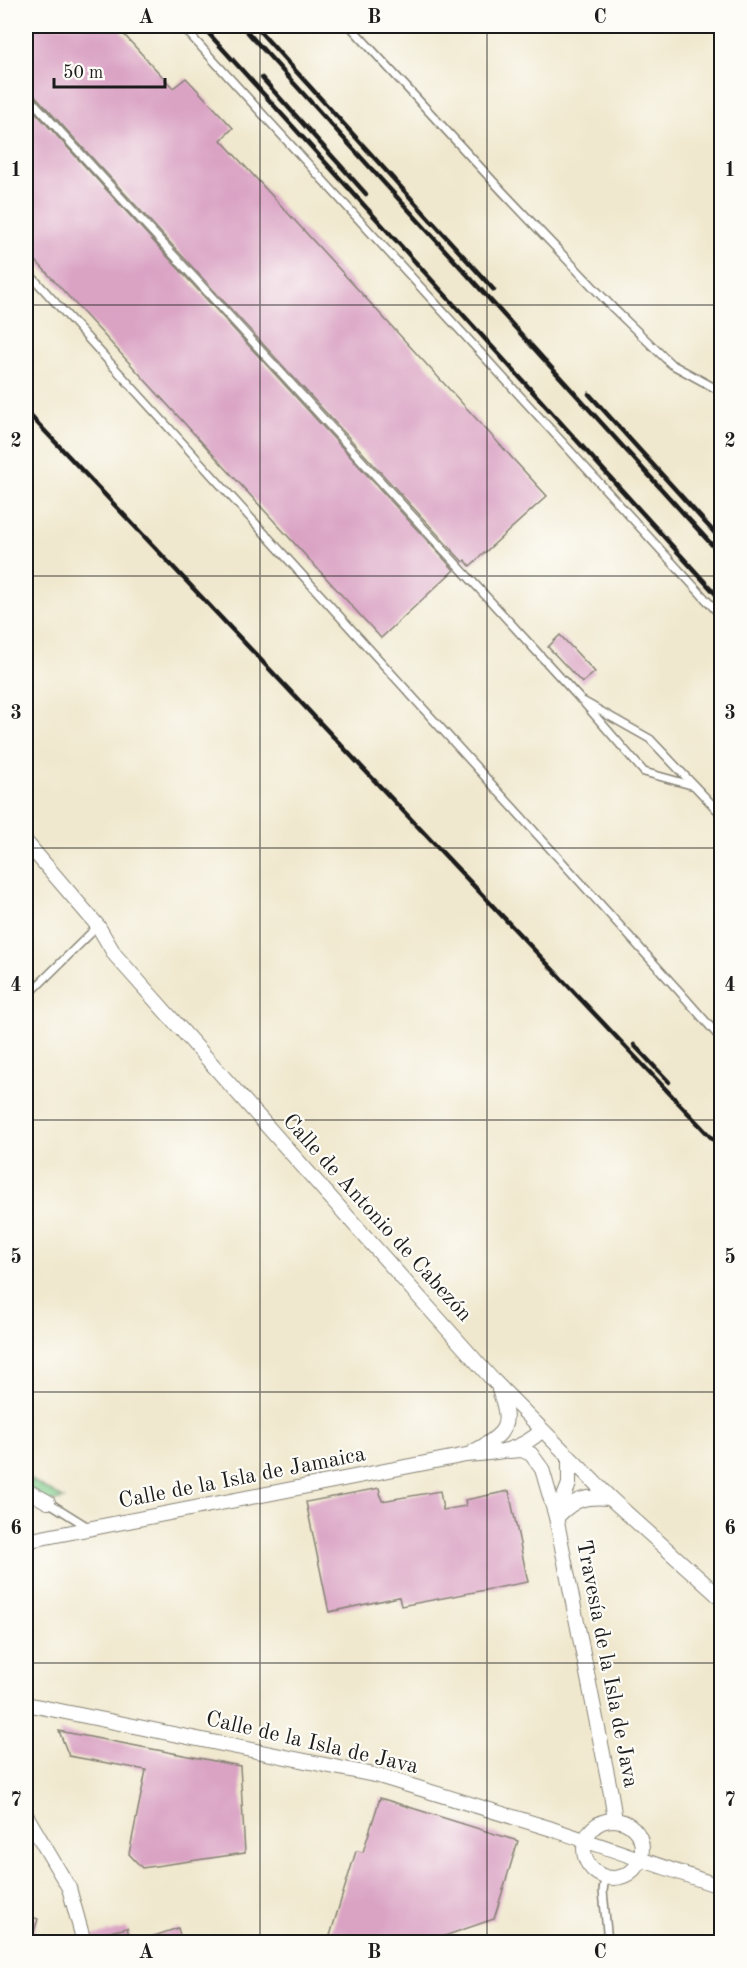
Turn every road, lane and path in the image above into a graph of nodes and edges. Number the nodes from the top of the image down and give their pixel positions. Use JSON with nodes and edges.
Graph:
{"nodes":[{"id":1,"x":182,"y":26,"type":"edge"},
{"id":2,"x":350,"y":26,"type":"edge"},
{"id":3,"x":26,"y":94,"type":"edge"},
{"id":4,"x":26,"y":270,"type":"edge"},
{"id":5,"x":722,"y":392,"type":"edge"},
{"id":6,"x":722,"y":617,"type":"edge"},
{"id":7,"x":581,"y":700,"type":"junction"},
{"id":8,"x":692,"y":785,"type":"junction"},
{"id":9,"x":722,"y":815,"type":"edge"},
{"id":10,"x":26,"y":842,"type":"edge"},
{"id":11,"x":98,"y":926,"type":"junction"},
{"id":12,"x":26,"y":998,"type":"edge"},
{"id":13,"x":722,"y":1040,"type":"edge"},
{"id":14,"x":496,"y":1383,"type":"junction"},
{"id":15,"x":542,"y":1430,"type":"junction"},
{"id":16,"x":505,"y":1452,"type":"junction"},
{"id":17,"x":466,"y":1455,"type":"junction"},
{"id":18,"x":569,"y":1457,"type":"junction"},
{"id":19,"x":26,"y":1490,"type":"edge"},
{"id":20,"x":610,"y":1498,"type":"junction"},
{"id":21,"x":48,"y":1503,"type":"joint"},
{"id":22,"x":556,"y":1517,"type":"junction"},
{"id":23,"x":90,"y":1529,"type":"junction"},
{"id":24,"x":26,"y":1541,"type":"edge"},
{"id":25,"x":722,"y":1599,"type":"edge"},
{"id":26,"x":26,"y":1704,"type":"edge"},
{"id":27,"x":26,"y":1815,"type":"edge"},
{"id":28,"x":615,"y":1820,"type":"junction"},
{"id":29,"x":585,"y":1840,"type":"junction"},
{"id":30,"x":641,"y":1859,"type":"junction"},
{"id":31,"x":605,"y":1877,"type":"junction"},
{"id":32,"x":722,"y":1887,"type":"edge"},
{"id":33,"x":84,"y":1942,"type":"edge"},
{"id":34,"x":608,"y":1942,"type":"edge"}],
"edges":[{"from":1,"to":6,"type":"lane"},
{"from":2,"to":5,"type":"lane"},
{"from":3,"to":7,"type":"lane"},
{"from":4,"to":13,"type":"lane"},
{"from":7,"to":8,"type":"lane"},
{"from":7,"to":8,"type":"lane"},
{"from":8,"to":9,"type":"lane"},
{"from":10,"to":11,"type":"street","name":"Calle de Antonio de Cabezón"},
{"from":11,"to":12,"type":"lane"},
{"from":11,"to":14,"type":"street","name":"Calle de Antonio de Cabezón"},
{"from":14,"to":15,"type":"street","name":"Calle de Antonio de Cabezón"},
{"from":14,"to":17,"type":"street","name":"Calle de la Isla de Jamaica"},
{"from":15,"to":16,"type":"street","name":"Calle de la Isla de Jamaica"},
{"from":15,"to":18,"type":"street","name":"Calle de Antonio de Cabezón"},
{"from":16,"to":17,"type":"street","name":"Calle de la Isla de Jamaica"},
{"from":16,"to":22,"type":"street","name":"Travesía de la Isla de Java"},
{"from":17,"to":23,"type":"street","name":"Calle de la Isla de Jamaica"},
{"from":18,"to":20,"type":"street","name":"Calle de Antonio de Cabezón"},
{"from":18,"to":22,"type":"street"},
{"from":19,"to":21,"type":"street"},
{"from":20,"to":22,"type":"street","name":"Travesía de la Isla de Java"},
{"from":20,"to":25,"type":"street","name":"Calle de Antonio de Cabezón"},
{"from":21,"to":23,"type":"lane"},
{"from":22,"to":28,"type":"street","name":"Travesía de la Isla de Java"},
{"from":23,"to":24,"type":"street","name":"Calle de la Isla de Jamaica"},
{"from":26,"to":29,"type":"street","name":"Calle de la Isla de Java"},
{"from":27,"to":33,"type":"street"},
{"from":28,"to":29,"type":"street"},
{"from":28,"to":30,"type":"street"},
{"from":29,"to":30,"type":"street","name":"Calle de la Isla de Java"},
{"from":29,"to":31,"type":"street"},
{"from":30,"to":31,"type":"street"},
{"from":30,"to":32,"type":"street","name":"Calle de la Isla de Java"},
{"from":31,"to":34,"type":"lane"}]}
